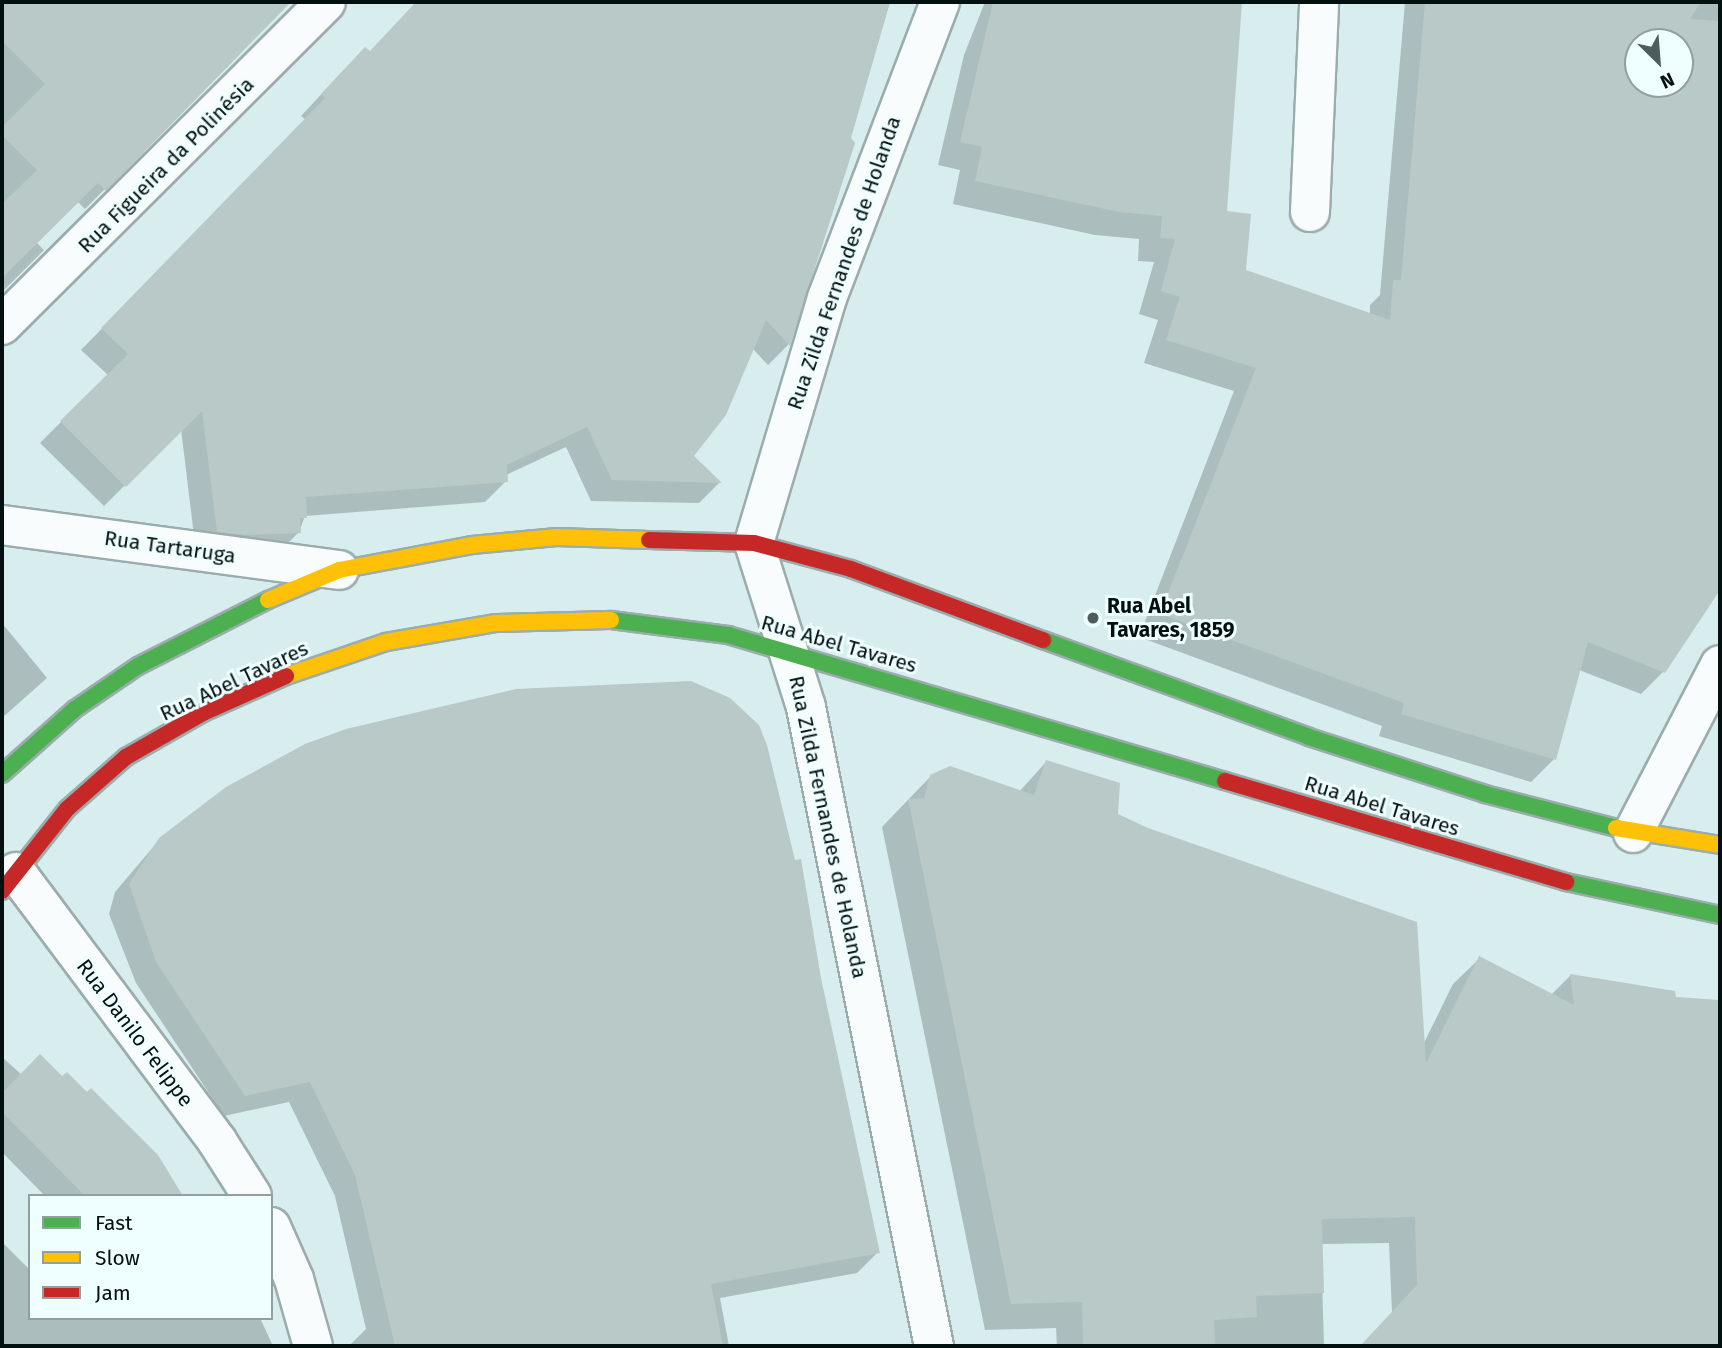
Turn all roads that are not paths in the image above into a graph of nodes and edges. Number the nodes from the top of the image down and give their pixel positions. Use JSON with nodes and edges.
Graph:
{"nodes":[{"id":1,"x":326,"y":2,"type":"edge"},
{"id":2,"x":940,"y":2,"type":"edge"},
{"id":3,"x":1319,"y":2,"type":"edge"},
{"id":4,"x":1310,"y":212,"type":"dead end"},
{"id":5,"x":2,"y":325,"type":"edge"},
{"id":6,"x":2,"y":525,"type":"edge"},
{"id":7,"x":754,"y":543,"type":"junction"},
{"id":8,"x":339,"y":570,"type":"junction"},
{"id":9,"x":789,"y":652,"type":"junction"},
{"id":10,"x":1720,"y":665,"type":"edge"},
{"id":11,"x":2,"y":774,"type":"edge"},
{"id":12,"x":1633,"y":833,"type":"junction"},
{"id":13,"x":1720,"y":845,"type":"edge"},
{"id":14,"x":9,"y":881,"type":"edge"},
{"id":15,"x":1720,"y":915,"type":"edge"},
{"id":16,"x":251,"y":1194,"type":"edge"},
{"id":17,"x":273,"y":1232,"type":"edge"},
{"id":18,"x":313,"y":1346,"type":"edge"},
{"id":19,"x":933,"y":1346,"type":"edge"}],
"edges":[{"from":1,"to":5,"type":"street","name":"Rua Figueira da Polinésia"},
{"from":2,"to":7,"type":"street","name":"Rua Zilda Fernandes de Holanda"},
{"from":3,"to":4,"type":"street"},
{"from":6,"to":8,"type":"street","name":"Rua Tartaruga"},
{"from":7,"to":8,"type":"street","name":"Rua Abel Tavares"},
{"from":7,"to":9,"type":"street","name":"Rua Zilda Fernandes de Holanda"},
{"from":7,"to":12,"type":"street","name":"Rua Abel Tavares"},
{"from":8,"to":11,"type":"street","name":"Rua Abel Tavares"},
{"from":9,"to":14,"type":"street","name":"Rua Abel Tavares"},
{"from":9,"to":15,"type":"street","name":"Rua Abel Tavares"},
{"from":9,"to":19,"type":"street","name":"Rua Zilda Fernandes de Holanda"},
{"from":10,"to":12,"type":"street"},
{"from":12,"to":13,"type":"street","name":"Rua Abel Tavares"},
{"from":14,"to":16,"type":"street","name":"Rua Danilo Felippe"},
{"from":17,"to":18,"type":"street"}]}
